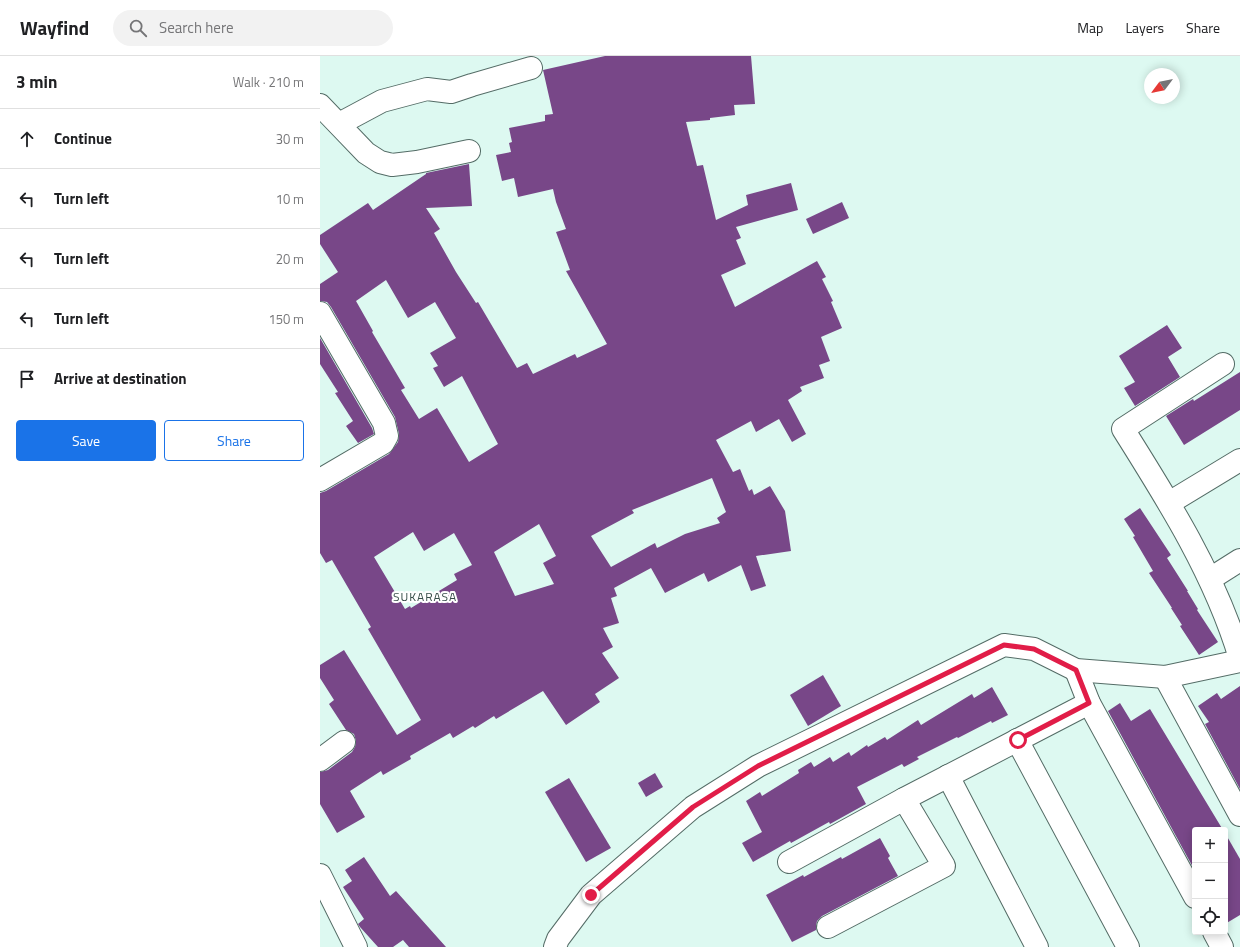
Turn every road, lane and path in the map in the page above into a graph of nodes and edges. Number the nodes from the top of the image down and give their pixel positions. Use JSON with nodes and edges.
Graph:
{"nodes":[{"id":1,"x":531,"y":68,"type":"dead end"},
{"id":2,"x":320,"y":105,"type":"edge"},
{"id":3,"x":339,"y":124,"type":"junction"},
{"id":4,"x":469,"y":151,"type":"dead end"},
{"id":5,"x":320,"y":313,"type":"edge"},
{"id":6,"x":1223,"y":364,"type":"dead end"},
{"id":7,"x":1240,"y":460,"type":"edge"},
{"id":8,"x":320,"y":480,"type":"edge"},
{"id":9,"x":1170,"y":503,"type":"junction"},
{"id":10,"x":1240,"y":560,"type":"edge"},
{"id":11,"x":1210,"y":579,"type":"junction"},
{"id":12,"x":1240,"y":658,"type":"edge"},
{"id":13,"x":1240,"y":661,"type":"edge"},
{"id":14,"x":1076,"y":670,"type":"junction"},
{"id":15,"x":1165,"y":677,"type":"junction"},
{"id":16,"x":1089,"y":703,"type":"junction"},
{"id":17,"x":1018,"y":740,"type":"junction"},
{"id":18,"x":344,"y":742,"type":"dead end"},
{"id":19,"x":320,"y":760,"type":"edge"},
{"id":20,"x":948,"y":776,"type":"junction"},
{"id":21,"x":904,"y":799,"type":"junction"},
{"id":22,"x":1240,"y":815,"type":"edge"},
{"id":23,"x":789,"y":862,"type":"dead end"},
{"id":24,"x":320,"y":875,"type":"edge"},
{"id":25,"x":1192,"y":892,"type":"edge"},
{"id":26,"x":828,"y":926,"type":"dead end"},
{"id":27,"x":1216,"y":935,"type":"edge"},
{"id":28,"x":356,"y":947,"type":"edge"},
{"id":29,"x":555,"y":947,"type":"edge"},
{"id":30,"x":1037,"y":947,"type":"edge"},
{"id":31,"x":1128,"y":947,"type":"edge"},
{"id":32,"x":1222,"y":947,"type":"edge"}],
"edges":[{"from":1,"to":3,"type":"street"},
{"from":2,"to":3,"type":"street"},
{"from":3,"to":4,"type":"street"},
{"from":5,"to":8,"type":"street"},
{"from":6,"to":9,"type":"street"},
{"from":7,"to":9,"type":"street"},
{"from":9,"to":11,"type":"street"},
{"from":10,"to":11,"type":"street"},
{"from":11,"to":12,"type":"street"},
{"from":13,"to":15,"type":"street"},
{"from":14,"to":15,"type":"street"},
{"from":14,"to":16,"type":"street"},
{"from":14,"to":29,"type":"street"},
{"from":15,"to":22,"type":"street"},
{"from":16,"to":17,"type":"street"},
{"from":16,"to":25,"type":"street"},
{"from":17,"to":20,"type":"street"},
{"from":17,"to":31,"type":"street"},
{"from":18,"to":19,"type":"street"},
{"from":20,"to":21,"type":"street"},
{"from":20,"to":30,"type":"street"},
{"from":21,"to":23,"type":"street"},
{"from":21,"to":26,"type":"street"},
{"from":24,"to":28,"type":"street"},
{"from":27,"to":32,"type":"street"}]}
